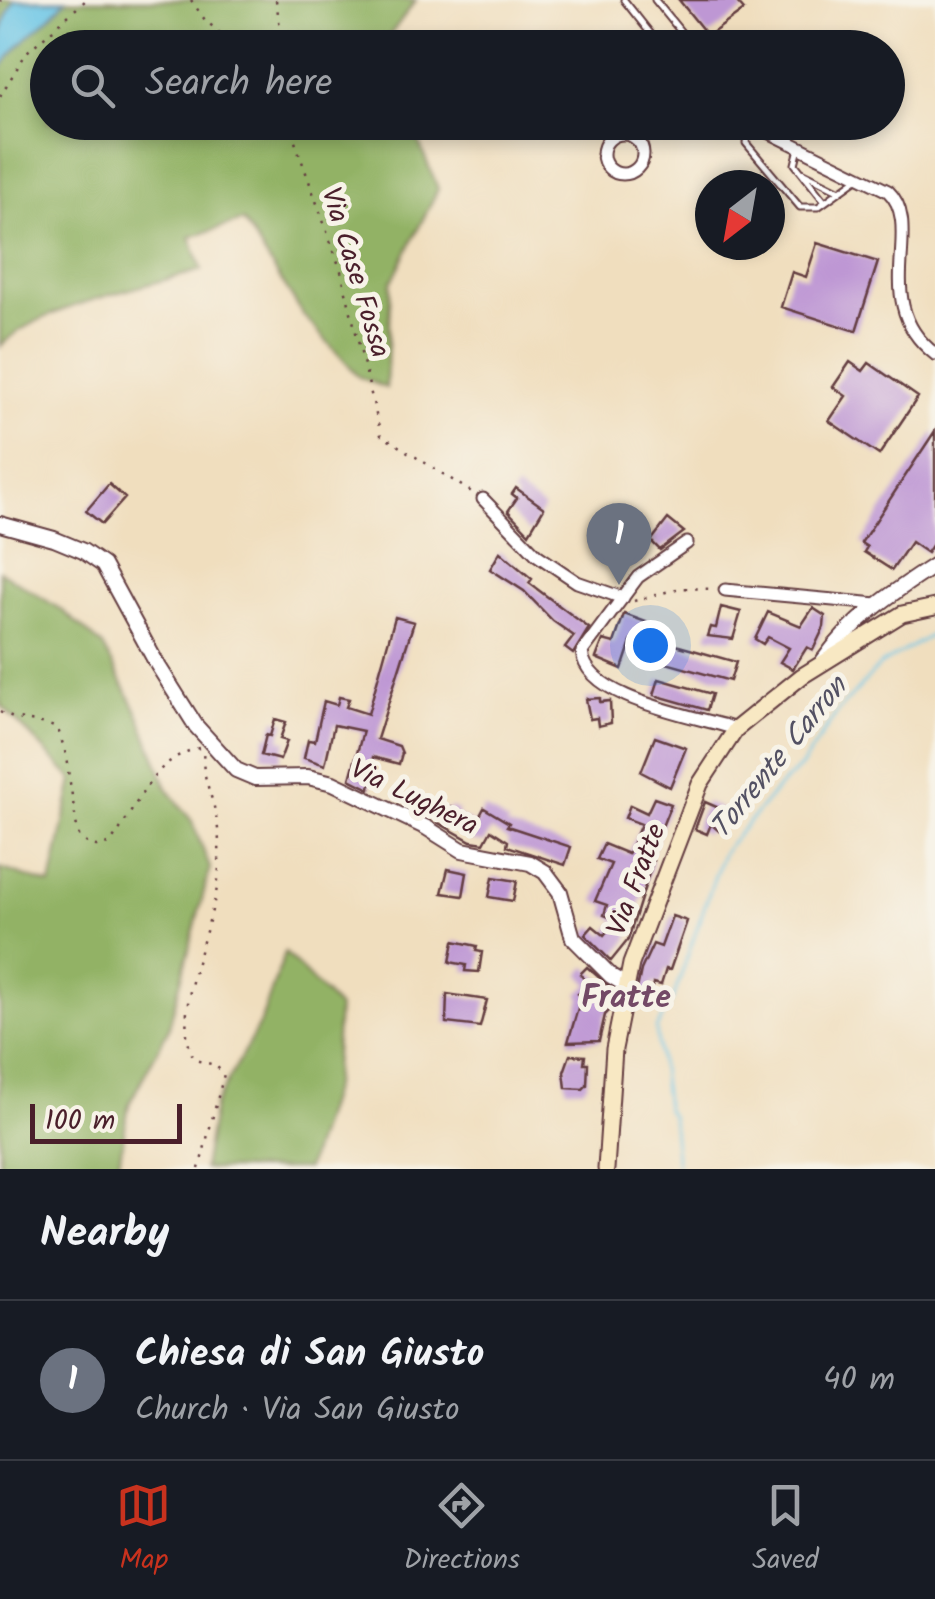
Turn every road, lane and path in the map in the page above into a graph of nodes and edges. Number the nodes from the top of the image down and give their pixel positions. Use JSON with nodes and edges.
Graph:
{"nodes":[{"id":1,"x":86,"y":0,"type":"edge"},
{"id":2,"x":191,"y":0,"type":"edge"},
{"id":3,"x":276,"y":0,"type":"edge"},
{"id":4,"x":624,"y":0,"type":"edge"},
{"id":5,"x":655,"y":0,"type":"edge"},
{"id":6,"x":52,"y":30,"type":"edge"},
{"id":7,"x":215,"y":30,"type":"edge"},
{"id":8,"x":280,"y":30,"type":"edge"},
{"id":9,"x":648,"y":30,"type":"edge"},
{"id":10,"x":679,"y":30,"type":"edge"},
{"id":11,"x":30,"y":49,"type":"edge"},
{"id":12,"x":0,"y":96,"type":"edge"},
{"id":13,"x":295,"y":140,"type":"edge"},
{"id":14,"x":746,"y":140,"type":"edge"},
{"id":15,"x":783,"y":140,"type":"edge"},
{"id":16,"x":799,"y":148,"type":"junction"},
{"id":17,"x":801,"y":172,"type":"junction"},
{"id":18,"x":860,"y":177,"type":"junction"},
{"id":19,"x":840,"y":191,"type":"junction"},
{"id":20,"x":825,"y":202,"type":"junction"},
{"id":21,"x":935,"y":354,"type":"edge"},
{"id":22,"x":483,"y":499,"type":"joint"},
{"id":23,"x":0,"y":524,"type":"edge"},
{"id":24,"x":687,"y":543,"type":"dead end"},
{"id":25,"x":935,"y":565,"type":"edge"},
{"id":26,"x":725,"y":590,"type":"joint"},
{"id":27,"x":623,"y":598,"type":"junction"},
{"id":28,"x":877,"y":604,"type":"junction"},
{"id":29,"x":932,"y":606,"type":"edge"},
{"id":30,"x":822,"y":662,"type":"junction"},
{"id":31,"x":0,"y":712,"type":"edge"},
{"id":32,"x":736,"y":729,"type":"junction"},
{"id":33,"x":209,"y":742,"type":"junction"},
{"id":34,"x":626,"y":985,"type":"junction"},
{"id":35,"x":199,"y":1169,"type":"edge"},
{"id":36,"x":606,"y":1169,"type":"edge"}],
"edges":[{"from":1,"to":6,"type":"path"},
{"from":2,"to":7,"type":"path"},
{"from":3,"to":8,"type":"path"},
{"from":4,"to":9,"type":"lane"},
{"from":5,"to":10,"type":"lane"},
{"from":11,"to":12,"type":"path"},
{"from":13,"to":22,"type":"path","name":"Via Case Fossa"},
{"from":14,"to":20,"type":"lane"},
{"from":15,"to":16,"type":"street"},
{"from":16,"to":17,"type":"lane"},
{"from":16,"to":18,"type":"street"},
{"from":17,"to":19,"type":"lane"},
{"from":17,"to":20,"type":"lane"},
{"from":18,"to":19,"type":"lane"},
{"from":18,"to":21,"type":"street"},
{"from":19,"to":20,"type":"lane"},
{"from":22,"to":27,"type":"street"},
{"from":23,"to":33,"type":"street","name":"Via Lughera"},
{"from":24,"to":27,"type":"street"},
{"from":25,"to":28,"type":"street"},
{"from":26,"to":27,"type":"path"},
{"from":26,"to":28,"type":"street"},
{"from":27,"to":32,"type":"street"},
{"from":28,"to":30,"type":"street"},
{"from":29,"to":30,"type":"main road","name":"Via Fratte"},
{"from":30,"to":32,"type":"main road","name":"Via Fratte"},
{"from":31,"to":33,"type":"path"},
{"from":32,"to":34,"type":"main road","name":"Via Fratte"},
{"from":33,"to":34,"type":"street","name":"Via Lughera"},
{"from":33,"to":35,"type":"path"},
{"from":34,"to":36,"type":"main road","name":"Via Fratte"}]}
